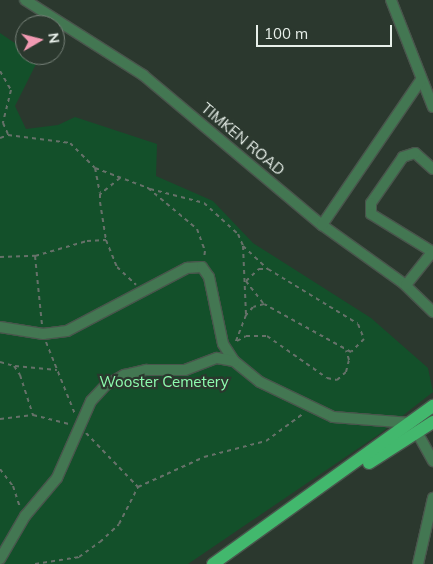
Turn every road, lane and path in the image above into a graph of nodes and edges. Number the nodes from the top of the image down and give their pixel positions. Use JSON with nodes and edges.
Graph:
{"nodes":[{"id":1,"x":25,"y":0,"type":"edge"},
{"id":2,"x":391,"y":0,"type":"edge"},
{"id":3,"x":0,"y":71,"type":"edge"},
{"id":4,"x":421,"y":80,"type":"junction"},
{"id":5,"x":433,"y":107,"type":"edge"},
{"id":6,"x":8,"y":135,"type":"junction"},
{"id":7,"x":0,"y":138,"type":"edge"},
{"id":8,"x":95,"y":168,"type":"junction"},
{"id":9,"x":433,"y":169,"type":"edge"},
{"id":10,"x":120,"y":178,"type":"junction"},
{"id":11,"x":148,"y":188,"type":"junction"},
{"id":12,"x":100,"y":194,"type":"junction"},
{"id":13,"x":322,"y":225,"type":"junction"},
{"id":14,"x":106,"y":240,"type":"junction"},
{"id":15,"x":243,"y":246,"type":"junction"},
{"id":16,"x":433,"y":252,"type":"edge"},
{"id":17,"x":35,"y":256,"type":"junction"},
{"id":18,"x":0,"y":257,"type":"edge"},
{"id":19,"x":202,"y":267,"type":"junction"},
{"id":20,"x":268,"y":270,"type":"junction"},
{"id":21,"x":246,"y":280,"type":"junction"},
{"id":22,"x":406,"y":285,"type":"junction"},
{"id":23,"x":151,"y":288,"type":"junction"},
{"id":24,"x":264,"y":304,"type":"junction"},
{"id":25,"x":433,"y":312,"type":"edge"},
{"id":26,"x":246,"y":315,"type":"junction"},
{"id":27,"x":0,"y":327,"type":"edge"},
{"id":28,"x":43,"y":334,"type":"junction"},
{"id":29,"x":237,"y":341,"type":"junction"},
{"id":30,"x":346,"y":350,"type":"junction"},
{"id":31,"x":229,"y":353,"type":"junction"},
{"id":32,"x":217,"y":358,"type":"junction"},
{"id":33,"x":0,"y":362,"type":"edge"},
{"id":34,"x":14,"y":366,"type":"junction"},
{"id":35,"x":57,"y":370,"type":"junction"},
{"id":36,"x":433,"y":406,"type":"edge"},
{"id":37,"x":311,"y":408,"type":"junction"},
{"id":38,"x":33,"y":415,"type":"junction"},
{"id":39,"x":0,"y":419,"type":"edge"},
{"id":40,"x":433,"y":422,"type":"edge"},
{"id":41,"x":79,"y":426,"type":"junction"},
{"id":42,"x":414,"y":429,"type":"junction"},
{"id":43,"x":433,"y":461,"type":"edge"},
{"id":44,"x":0,"y":469,"type":"edge"},
{"id":45,"x":138,"y":487,"type":"junction"},
{"id":46,"x":433,"y":498,"type":"edge"},
{"id":47,"x":432,"y":513,"type":"edge"},
{"id":48,"x":25,"y":516,"type":"junction"},
{"id":49,"x":0,"y":559,"type":"edge"},
{"id":50,"x":35,"y":564,"type":"edge"},
{"id":51,"x":213,"y":564,"type":"edge"},
{"id":52,"x":418,"y":564,"type":"edge"}],
"edges":[{"from":1,"to":13,"type":"street","name":"TIMKEN ROAD"},
{"from":2,"to":4,"type":"street"},
{"from":3,"to":6,"type":"path"},
{"from":4,"to":5,"type":"street"},
{"from":4,"to":13,"type":"street"},
{"from":6,"to":7,"type":"path"},
{"from":6,"to":8,"type":"path"},
{"from":8,"to":10,"type":"path"},
{"from":8,"to":12,"type":"path"},
{"from":9,"to":16,"type":"street"},
{"from":10,"to":11,"type":"path"},
{"from":10,"to":12,"type":"path"},
{"from":11,"to":15,"type":"path"},
{"from":11,"to":19,"type":"path"},
{"from":12,"to":14,"type":"path"},
{"from":13,"to":22,"type":"street","name":"TIMKEN ROAD"},
{"from":14,"to":17,"type":"path"},
{"from":14,"to":23,"type":"path"},
{"from":15,"to":20,"type":"path"},
{"from":15,"to":21,"type":"path"},
{"from":16,"to":22,"type":"street"},
{"from":17,"to":18,"type":"path"},
{"from":17,"to":28,"type":"path"},
{"from":19,"to":23,"type":"street"},
{"from":19,"to":31,"type":"street"},
{"from":20,"to":21,"type":"path"},
{"from":20,"to":30,"type":"path"},
{"from":21,"to":24,"type":"path"},
{"from":21,"to":26,"type":"path"},
{"from":22,"to":25,"type":"street","name":"TIMKEN ROAD"},
{"from":23,"to":28,"type":"street"},
{"from":24,"to":26,"type":"path"},
{"from":24,"to":30,"type":"path"},
{"from":26,"to":29,"type":"path"},
{"from":27,"to":28,"type":"street"},
{"from":28,"to":35,"type":"path"},
{"from":29,"to":30,"type":"path"},
{"from":29,"to":31,"type":"path"},
{"from":31,"to":32,"type":"street"},
{"from":31,"to":32,"type":"street"},
{"from":31,"to":37,"type":"street"},
{"from":32,"to":41,"type":"street"},
{"from":33,"to":34,"type":"path"},
{"from":34,"to":35,"type":"path"},
{"from":34,"to":38,"type":"path"},
{"from":35,"to":41,"type":"path"},
{"from":36,"to":42,"type":"main road"},
{"from":37,"to":42,"type":"street"},
{"from":37,"to":45,"type":"path"},
{"from":38,"to":39,"type":"path"},
{"from":38,"to":41,"type":"path"},
{"from":40,"to":42,"type":"main road"},
{"from":41,"to":45,"type":"path"},
{"from":41,"to":48,"type":"street"},
{"from":42,"to":43,"type":"street"},
{"from":42,"to":51,"type":"main road"},
{"from":44,"to":48,"type":"path"},
{"from":45,"to":50,"type":"path"},
{"from":46,"to":47,"type":"street"},
{"from":47,"to":52,"type":"street"},
{"from":48,"to":49,"type":"street"}]}
